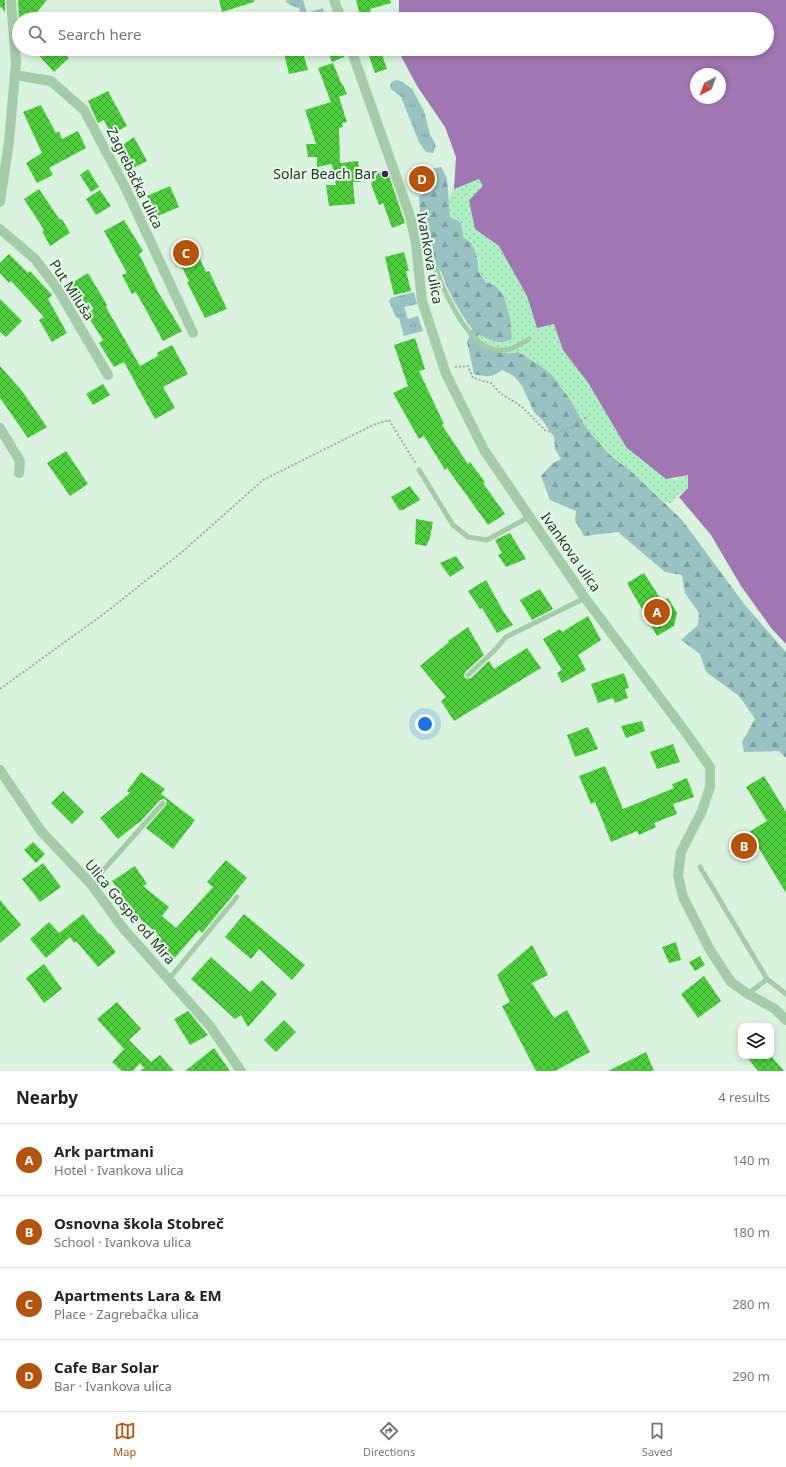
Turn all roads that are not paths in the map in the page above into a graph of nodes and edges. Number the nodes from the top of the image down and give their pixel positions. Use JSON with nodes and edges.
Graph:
{"nodes":[{"id":1,"x":11,"y":0,"type":"edge"},
{"id":2,"x":334,"y":0,"type":"edge"},
{"id":3,"x":12,"y":12,"type":"edge"},
{"id":4,"x":338,"y":12,"type":"edge"},
{"id":5,"x":16,"y":56,"type":"edge"},
{"id":6,"x":353,"y":56,"type":"edge"},
{"id":7,"x":15,"y":75,"type":"junction"},
{"id":8,"x":0,"y":202,"type":"edge"},
{"id":9,"x":0,"y":230,"type":"edge"},
{"id":10,"x":416,"y":244,"type":"junction"},
{"id":11,"x":193,"y":333,"type":"dead end"},
{"id":12,"x":529,"y":339,"type":"dead end"},
{"id":13,"x":108,"y":376,"type":"dead end"},
{"id":14,"x":0,"y":428,"type":"edge"},
{"id":15,"x":419,"y":470,"type":"road end"},
{"id":16,"x":19,"y":473,"type":"dead end"},
{"id":17,"x":529,"y":517,"type":"junction"},
{"id":18,"x":585,"y":598,"type":"junction"},
{"id":19,"x":468,"y":675,"type":"dead end"},
{"id":20,"x":0,"y":770,"type":"edge"},
{"id":21,"x":163,"y":803,"type":"dead end"},
{"id":22,"x":700,"y":867,"type":"dead end"},
{"id":23,"x":91,"y":884,"type":"junction"},
{"id":24,"x":237,"y":897,"type":"dead end"},
{"id":25,"x":169,"y":979,"type":"junction"},
{"id":26,"x":767,"y":979,"type":"junction"},
{"id":27,"x":748,"y":994,"type":"junction"},
{"id":28,"x":786,"y":994,"type":"edge"},
{"id":29,"x":786,"y":1020,"type":"edge"},
{"id":30,"x":240,"y":1071,"type":"edge"}],
"edges":[{"from":1,"to":3,"type":"street"},
{"from":2,"to":4,"type":"street"},
{"from":5,"to":7,"type":"street"},
{"from":6,"to":10,"type":"street","name":"Ivankova ulica"},
{"from":7,"to":8,"type":"street"},
{"from":7,"to":11,"type":"street","name":"Zagrebačka ulica"},
{"from":9,"to":13,"type":"street","name":"Put Miluša"},
{"from":10,"to":12,"type":"lane"},
{"from":10,"to":17,"type":"street","name":"Ivankova ulica"},
{"from":14,"to":16,"type":"street"},
{"from":15,"to":17,"type":"lane"},
{"from":17,"to":18,"type":"street","name":"Ivankova ulica"},
{"from":18,"to":19,"type":"lane"},
{"from":18,"to":27,"type":"street","name":"Ivankova ulica"},
{"from":20,"to":23,"type":"street","name":"Ulica Gospe od Mira"},
{"from":21,"to":23,"type":"lane"},
{"from":22,"to":26,"type":"lane"},
{"from":23,"to":25,"type":"street","name":"Ulica Gospe od Mira"},
{"from":24,"to":25,"type":"lane"},
{"from":25,"to":30,"type":"street","name":"Ulica Gospe od Mira"},
{"from":26,"to":27,"type":"lane"},
{"from":26,"to":28,"type":"lane"},
{"from":27,"to":29,"type":"street","name":"Ivankova ulica"}]}
